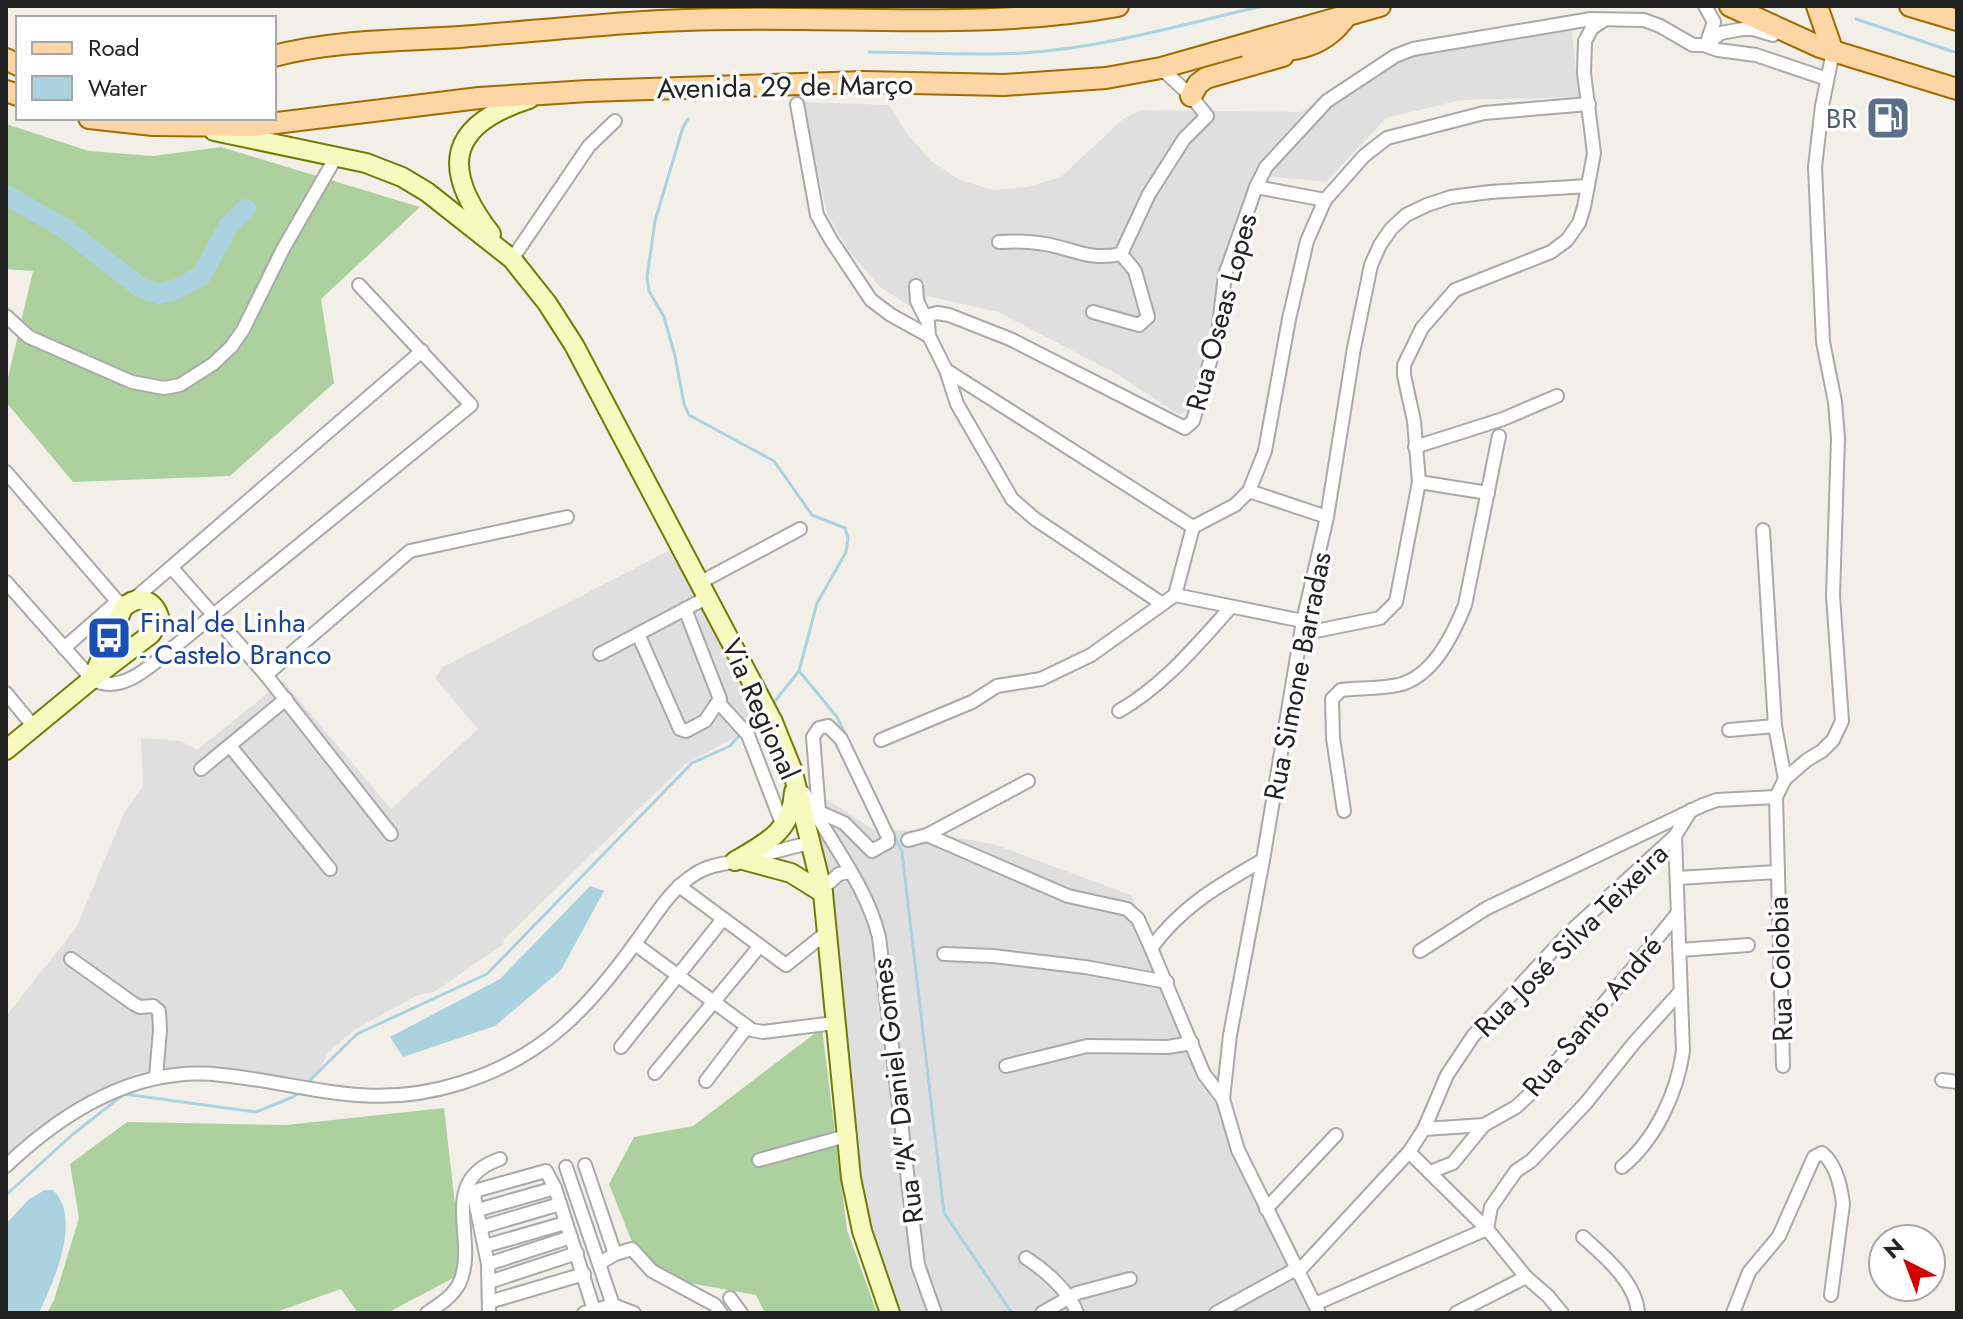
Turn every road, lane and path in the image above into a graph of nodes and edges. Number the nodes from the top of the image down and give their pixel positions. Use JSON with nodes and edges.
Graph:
{"nodes":[{"id":1,"x":1118,"y":6,"type":"edge"},
{"id":2,"x":1380,"y":6,"type":"edge"},
{"id":3,"x":1705,"y":6,"type":"edge"},
{"id":4,"x":1730,"y":6,"type":"edge"},
{"id":5,"x":1817,"y":6,"type":"edge"},
{"id":6,"x":1910,"y":6,"type":"edge"},
{"id":7,"x":1949,"y":6,"type":"edge"},
{"id":8,"x":1957,"y":10,"type":"edge"},
{"id":9,"x":1348,"y":11,"type":"edge"},
{"id":10,"x":1572,"y":20,"type":"junction"},
{"id":11,"x":1604,"y":20,"type":"junction"},
{"id":12,"x":1957,"y":20,"type":"edge"},
{"id":13,"x":1585,"y":41,"type":"junction"},
{"id":14,"x":1706,"y":43,"type":"junction"},
{"id":15,"x":1237,"y":46,"type":"junction"},
{"id":16,"x":1826,"y":49,"type":"junction"},
{"id":17,"x":1293,"y":51,"type":"junction"},
{"id":18,"x":276,"y":56,"type":"edge"},
{"id":19,"x":1161,"y":68,"type":"junction"},
{"id":20,"x":1827,"y":79,"type":"junction"},
{"id":21,"x":1957,"y":89,"type":"edge"},
{"id":22,"x":545,"y":94,"type":"junction"},
{"id":23,"x":1191,"y":96,"type":"junction"},
{"id":24,"x":797,"y":104,"type":"dead end"},
{"id":25,"x":1589,"y":104,"type":"junction"},
{"id":26,"x":99,"y":120,"type":"edge"},
{"id":27,"x":615,"y":121,"type":"dead end"},
{"id":28,"x":181,"y":125,"type":"junction"},
{"id":29,"x":336,"y":157,"type":"junction"},
{"id":30,"x":1588,"y":186,"type":"junction"},
{"id":31,"x":1256,"y":187,"type":"junction"},
{"id":32,"x":1325,"y":200,"type":"junction"},
{"id":33,"x":999,"y":242,"type":"dead end"},
{"id":34,"x":1121,"y":254,"type":"junction"},
{"id":35,"x":508,"y":256,"type":"junction"},
{"id":36,"x":359,"y":285,"type":"dead end"},
{"id":37,"x":916,"y":286,"type":"dead end"},
{"id":38,"x":1093,"y":312,"type":"dead end"},
{"id":39,"x":6,"y":316,"type":"edge"},
{"id":40,"x":926,"y":316,"type":"junction"},
{"id":41,"x":6,"y":332,"type":"edge"},
{"id":42,"x":929,"y":336,"type":"junction"},
{"id":43,"x":29,"y":337,"type":"junction"},
{"id":44,"x":422,"y":351,"type":"junction"},
{"id":45,"x":946,"y":370,"type":"junction"},
{"id":46,"x":1557,"y":396,"type":"dead end"},
{"id":47,"x":1499,"y":436,"type":"dead end"},
{"id":48,"x":1415,"y":447,"type":"junction"},
{"id":49,"x":6,"y":472,"type":"edge"},
{"id":50,"x":1419,"y":482,"type":"junction"},
{"id":51,"x":1249,"y":491,"type":"junction"},
{"id":52,"x":1488,"y":493,"type":"junction"},
{"id":53,"x":567,"y":517,"type":"dead end"},
{"id":54,"x":1327,"y":517,"type":"junction"},
{"id":55,"x":1193,"y":527,"type":"junction"},
{"id":56,"x":800,"y":529,"type":"dead end"},
{"id":57,"x":1763,"y":530,"type":"dead end"},
{"id":58,"x":172,"y":568,"type":"junction"},
{"id":59,"x":6,"y":582,"type":"edge"},
{"id":60,"x":705,"y":590,"type":"junction"},
{"id":61,"x":1175,"y":595,"type":"junction"},
{"id":62,"x":125,"y":603,"type":"junction"},
{"id":63,"x":1161,"y":603,"type":"junction"},
{"id":64,"x":1231,"y":607,"type":"junction"},
{"id":65,"x":685,"y":609,"type":"junction"},
{"id":66,"x":213,"y":615,"type":"junction"},
{"id":67,"x":1302,"y":627,"type":"junction"},
{"id":68,"x":638,"y":634,"type":"junction"},
{"id":69,"x":64,"y":648,"type":"junction"},
{"id":70,"x":600,"y":654,"type":"dead end"},
{"id":71,"x":266,"y":675,"type":"junction"},
{"id":72,"x":92,"y":679,"type":"junction"},
{"id":73,"x":6,"y":693,"type":"edge"},
{"id":74,"x":286,"y":699,"type":"junction"},
{"id":75,"x":719,"y":703,"type":"junction"},
{"id":76,"x":1119,"y":711,"type":"dead end"},
{"id":77,"x":1775,"y":726,"type":"junction"},
{"id":78,"x":34,"y":727,"type":"junction"},
{"id":79,"x":1729,"y":730,"type":"dead end"},
{"id":80,"x":881,"y":740,"type":"dead end"},
{"id":81,"x":230,"y":746,"type":"junction"},
{"id":82,"x":6,"y":750,"type":"edge"},
{"id":83,"x":201,"y":769,"type":"dead end"},
{"id":84,"x":793,"y":773,"type":"junction"},
{"id":85,"x":1785,"y":779,"type":"junction"},
{"id":86,"x":1028,"y":781,"type":"dead end"},
{"id":87,"x":1776,"y":797,"type":"junction"},
{"id":88,"x":1691,"y":810,"type":"junction"},
{"id":89,"x":1344,"y":811,"type":"dead end"},
{"id":90,"x":818,"y":813,"type":"junction"},
{"id":91,"x":783,"y":826,"type":"junction"},
{"id":92,"x":391,"y":834,"type":"dead end"},
{"id":93,"x":927,"y":835,"type":"junction"},
{"id":94,"x":1675,"y":836,"type":"junction"},
{"id":95,"x":908,"y":840,"type":"dead end"},
{"id":96,"x":813,"y":847,"type":"junction"},
{"id":97,"x":745,"y":859,"type":"junction"},
{"id":98,"x":1263,"y":860,"type":"junction"},
{"id":99,"x":330,"y":869,"type":"dead end"},
{"id":100,"x":850,"y":872,"type":"junction"},
{"id":101,"x":1777,"y":872,"type":"junction"},
{"id":102,"x":1677,"y":878,"type":"junction"},
{"id":103,"x":679,"y":886,"type":"junction"},
{"id":104,"x":822,"y":891,"type":"junction"},
{"id":105,"x":1677,"y":914,"type":"junction"},
{"id":106,"x":723,"y":919,"type":"junction"},
{"id":107,"x":826,"y":933,"type":"junction"},
{"id":108,"x":635,"y":944,"type":"junction"},
{"id":109,"x":1748,"y":945,"type":"dead end"},
{"id":110,"x":759,"y":947,"type":"junction"},
{"id":111,"x":1151,"y":948,"type":"junction"},
{"id":112,"x":1680,"y":950,"type":"junction"},
{"id":113,"x":1420,"y":951,"type":"dead end"},
{"id":114,"x":944,"y":954,"type":"dead end"},
{"id":115,"x":71,"y":959,"type":"dead end"},
{"id":116,"x":679,"y":975,"type":"junction"},
{"id":117,"x":1167,"y":982,"type":"junction"},
{"id":118,"x":1680,"y":992,"type":"junction"},
{"id":119,"x":713,"y":1002,"type":"junction"},
{"id":120,"x":834,"y":1023,"type":"junction"},
{"id":121,"x":749,"y":1028,"type":"junction"},
{"id":122,"x":1192,"y":1043,"type":"junction"},
{"id":123,"x":621,"y":1047,"type":"dead end"},
{"id":124,"x":1006,"y":1066,"type":"dead end"},
{"id":125,"x":1783,"y":1066,"type":"dead end"},
{"id":126,"x":655,"y":1073,"type":"dead end"},
{"id":127,"x":156,"y":1077,"type":"junction"},
{"id":128,"x":1942,"y":1080,"type":"dead end"},
{"id":129,"x":706,"y":1081,"type":"dead end"},
{"id":130,"x":1957,"y":1082,"type":"edge"},
{"id":131,"x":1223,"y":1099,"type":"junction"},
{"id":132,"x":1484,"y":1125,"type":"junction"},
{"id":133,"x":1424,"y":1129,"type":"junction"},
{"id":134,"x":1336,"y":1135,"type":"dead end"},
{"id":135,"x":846,"y":1136,"type":"junction"},
{"id":136,"x":1409,"y":1152,"type":"junction"},
{"id":137,"x":500,"y":1159,"type":"dead end"},
{"id":138,"x":759,"y":1160,"type":"dead end"},
{"id":139,"x":585,"y":1165,"type":"dead end"},
{"id":140,"x":6,"y":1166,"type":"edge"},
{"id":141,"x":566,"y":1167,"type":"dead end"},
{"id":142,"x":1622,"y":1167,"type":"dead end"},
{"id":143,"x":1430,"y":1172,"type":"junction"},
{"id":144,"x":555,"y":1188,"type":"junction"},
{"id":145,"x":560,"y":1204,"type":"junction"},
{"id":146,"x":1266,"y":1209,"type":"junction"},
{"id":147,"x":478,"y":1210,"type":"junction"},
{"id":148,"x":565,"y":1223,"type":"junction"},
{"id":149,"x":482,"y":1227,"type":"junction"},
{"id":150,"x":1487,"y":1229,"type":"junction"},
{"id":151,"x":571,"y":1237,"type":"junction"},
{"id":152,"x":1583,"y":1237,"type":"dead end"},
{"id":153,"x":485,"y":1246,"type":"junction"},
{"id":154,"x":577,"y":1253,"type":"junction"},
{"id":155,"x":615,"y":1254,"type":"junction"},
{"id":156,"x":1026,"y":1258,"type":"dead end"},
{"id":157,"x":600,"y":1263,"type":"junction"},
{"id":158,"x":488,"y":1264,"type":"junction"},
{"id":159,"x":1297,"y":1271,"type":"junction"},
{"id":160,"x":584,"y":1274,"type":"junction"},
{"id":161,"x":1526,"y":1277,"type":"junction"},
{"id":162,"x":1130,"y":1279,"type":"dead end"},
{"id":163,"x":489,"y":1282,"type":"junction"},
{"id":164,"x":1831,"y":1295,"type":"dead end"},
{"id":165,"x":730,"y":1298,"type":"dead end"},
{"id":166,"x":1068,"y":1298,"type":"junction"},
{"id":167,"x":613,"y":1305,"type":"junction"},
{"id":168,"x":489,"y":1307,"type":"edge"},
{"id":169,"x":1317,"y":1308,"type":"edge"},
{"id":170,"x":591,"y":1312,"type":"edge"},
{"id":171,"x":427,"y":1313,"type":"edge"},
{"id":172,"x":634,"y":1313,"type":"edge"},
{"id":173,"x":721,"y":1313,"type":"edge"},
{"id":174,"x":741,"y":1313,"type":"edge"},
{"id":175,"x":890,"y":1313,"type":"edge"},
{"id":176,"x":935,"y":1313,"type":"edge"},
{"id":177,"x":1042,"y":1313,"type":"edge"},
{"id":178,"x":1077,"y":1313,"type":"edge"},
{"id":179,"x":1216,"y":1313,"type":"edge"},
{"id":180,"x":1456,"y":1313,"type":"edge"},
{"id":181,"x":1562,"y":1313,"type":"edge"},
{"id":182,"x":1638,"y":1313,"type":"edge"},
{"id":183,"x":1733,"y":1313,"type":"edge"}],
"edges":[{"from":1,"to":18,"type":"main road"},
{"from":2,"to":9,"type":"main road","name":"Avenida 29 de Março"},
{"from":3,"to":14,"type":"street"},
{"from":4,"to":16,"type":"main road"},
{"from":5,"to":16,"type":"main road"},
{"from":6,"to":12,"type":"main road"},
{"from":7,"to":8,"type":"main road"},
{"from":9,"to":15,"type":"main road","name":"Avenida 29 de Março"},
{"from":9,"to":17,"type":"main road"},
{"from":10,"to":11,"type":"street","name":"Rua Oseas Lopes"},
{"from":10,"to":13,"type":"street"},
{"from":10,"to":31,"type":"street","name":"Rua Oseas Lopes"},
{"from":11,"to":13,"type":"street"},
{"from":11,"to":14,"type":"street","name":"Rua Oseas Lopes"},
{"from":13,"to":25,"type":"street"},
{"from":14,"to":16,"type":"street"},
{"from":14,"to":20,"type":"street","name":"Rua Oseas Lopes"},
{"from":15,"to":17,"type":"main road"},
{"from":15,"to":19,"type":"main road","name":"Avenida 29 de Março"},
{"from":16,"to":20,"type":"street"},
{"from":16,"to":21,"type":"main road"},
{"from":17,"to":23,"type":"main road"},
{"from":19,"to":22,"type":"main road","name":"Avenida 29 de Março"},
{"from":19,"to":23,"type":"street"},
{"from":20,"to":85,"type":"street"},
{"from":22,"to":28,"type":"main road","name":"Avenida 29 de Março"},
{"from":22,"to":35,"type":"main road","name":"Via Regional"},
{"from":23,"to":34,"type":"street"},
{"from":24,"to":42,"type":"street"},
{"from":25,"to":30,"type":"street"},
{"from":25,"to":32,"type":"street"},
{"from":26,"to":28,"type":"main road","name":"Via Regional"},
{"from":27,"to":35,"type":"street"},
{"from":28,"to":29,"type":"main road","name":"Via Regional"},
{"from":29,"to":35,"type":"main road","name":"Via Regional"},
{"from":29,"to":43,"type":"street"},
{"from":30,"to":48,"type":"street"},
{"from":30,"to":54,"type":"street","name":"Rua Simone Barradas"},
{"from":31,"to":32,"type":"street"},
{"from":31,"to":40,"type":"street","name":"Rua Oseas Lopes"},
{"from":32,"to":51,"type":"street"},
{"from":33,"to":34,"type":"street"},
{"from":34,"to":38,"type":"street"},
{"from":35,"to":60,"type":"main road","name":"Via Regional"},
{"from":36,"to":44,"type":"street"},
{"from":37,"to":40,"type":"street"},
{"from":39,"to":43,"type":"street"},
{"from":40,"to":42,"type":"street"},
{"from":41,"to":43,"type":"street"},
{"from":42,"to":45,"type":"street"},
{"from":44,"to":58,"type":"street"},
{"from":44,"to":66,"type":"street"},
{"from":45,"to":55,"type":"street"},
{"from":45,"to":63,"type":"street"},
{"from":46,"to":48,"type":"street"},
{"from":47,"to":52,"type":"street"},
{"from":48,"to":50,"type":"street"},
{"from":49,"to":62,"type":"street"},
{"from":50,"to":52,"type":"street"},
{"from":50,"to":67,"type":"street"},
{"from":51,"to":54,"type":"street"},
{"from":51,"to":55,"type":"street"},
{"from":52,"to":89,"type":"street"},
{"from":53,"to":71,"type":"street"},
{"from":54,"to":67,"type":"street","name":"Rua Simone Barradas"},
{"from":55,"to":61,"type":"street"},
{"from":56,"to":60,"type":"street"},
{"from":57,"to":77,"type":"street"},
{"from":58,"to":62,"type":"street"},
{"from":58,"to":66,"type":"street"},
{"from":59,"to":69,"type":"street"},
{"from":60,"to":65,"type":"street"},
{"from":60,"to":84,"type":"main road","name":"Via Regional"},
{"from":61,"to":63,"type":"street"},
{"from":61,"to":64,"type":"street"},
{"from":62,"to":69,"type":"street"},
{"from":62,"to":72,"type":"main road"},
{"from":62,"to":72,"type":"main road"},
{"from":63,"to":80,"type":"street"},
{"from":64,"to":67,"type":"street"},
{"from":64,"to":76,"type":"street"},
{"from":65,"to":68,"type":"street"},
{"from":65,"to":75,"type":"street"},
{"from":66,"to":71,"type":"street"},
{"from":66,"to":72,"type":"street"},
{"from":67,"to":98,"type":"street","name":"Rua Simone Barradas"},
{"from":68,"to":70,"type":"street"},
{"from":68,"to":75,"type":"street"},
{"from":69,"to":72,"type":"street"},
{"from":71,"to":74,"type":"street"},
{"from":72,"to":78,"type":"main road"},
{"from":73,"to":78,"type":"street"},
{"from":74,"to":81,"type":"street"},
{"from":74,"to":92,"type":"street"},
{"from":75,"to":91,"type":"street"},
{"from":77,"to":79,"type":"street"},
{"from":77,"to":85,"type":"street"},
{"from":78,"to":82,"type":"main road"},
{"from":81,"to":83,"type":"street"},
{"from":81,"to":99,"type":"street"},
{"from":84,"to":90,"type":"street","name":"Rua \"A\" Daniel Gomes"},
{"from":84,"to":91,"type":"main road"},
{"from":84,"to":96,"type":"main road","name":"Via Regional"},
{"from":85,"to":87,"type":"street"},
{"from":86,"to":93,"type":"street"},
{"from":87,"to":88,"type":"street"},
{"from":87,"to":101,"type":"street","name":"Rua Colobia"},
{"from":88,"to":94,"type":"street","name":"Rua José Silva Teixeira"},
{"from":88,"to":113,"type":"street"},
{"from":90,"to":90,"type":"street"},
{"from":90,"to":100,"type":"street","name":"Rua \"A\" Daniel Gomes"},
{"from":91,"to":97,"type":"main road"},
{"from":93,"to":95,"type":"street"},
{"from":93,"to":111,"type":"street"},
{"from":94,"to":102,"type":"street"},
{"from":94,"to":133,"type":"street","name":"Rua José Silva Teixeira"},
{"from":96,"to":97,"type":"street"},
{"from":96,"to":104,"type":"main road","name":"Via Regional"},
{"from":97,"to":103,"type":"street"},
{"from":97,"to":104,"type":"main road"},
{"from":98,"to":111,"type":"street"},
{"from":98,"to":131,"type":"street","name":"Rua Simone Barradas"},
{"from":100,"to":104,"type":"street"},
{"from":100,"to":176,"type":"street","name":"Rua \"A\" Daniel Gomes"},
{"from":101,"to":102,"type":"street"},
{"from":101,"to":125,"type":"street","name":"Rua Colobia"},
{"from":102,"to":105,"type":"street"},
{"from":103,"to":106,"type":"street"},
{"from":103,"to":108,"type":"street"},
{"from":104,"to":107,"type":"main road","name":"Via Regional"},
{"from":105,"to":112,"type":"street"},
{"from":105,"to":132,"type":"street","name":"Rua Santo André"},
{"from":106,"to":110,"type":"street"},
{"from":106,"to":116,"type":"street"},
{"from":107,"to":110,"type":"street"},
{"from":107,"to":120,"type":"main road","name":"Via Regional"},
{"from":108,"to":116,"type":"street"},
{"from":108,"to":127,"type":"street"},
{"from":109,"to":112,"type":"street"},
{"from":110,"to":119,"type":"street"},
{"from":111,"to":117,"type":"street"},
{"from":112,"to":118,"type":"street"},
{"from":114,"to":117,"type":"street"},
{"from":115,"to":127,"type":"street"},
{"from":116,"to":119,"type":"street"},
{"from":116,"to":123,"type":"street"},
{"from":117,"to":122,"type":"street"},
{"from":118,"to":142,"type":"street"},
{"from":118,"to":150,"type":"street"},
{"from":119,"to":121,"type":"street"},
{"from":119,"to":126,"type":"street"},
{"from":120,"to":121,"type":"street"},
{"from":120,"to":135,"type":"main road","name":"Via Regional"},
{"from":121,"to":129,"type":"street"},
{"from":122,"to":124,"type":"street"},
{"from":122,"to":131,"type":"street"},
{"from":127,"to":140,"type":"street"},
{"from":128,"to":130,"type":"street"},
{"from":131,"to":146,"type":"street","name":"Rua Simone Barradas"},
{"from":132,"to":133,"type":"street"},
{"from":132,"to":143,"type":"street","name":"Rua Santo André"},
{"from":133,"to":136,"type":"street","name":"Rua José Silva Teixeira"},
{"from":134,"to":146,"type":"street"},
{"from":135,"to":138,"type":"street"},
{"from":135,"to":175,"type":"main road","name":"Via Regional"},
{"from":136,"to":143,"type":"street"},
{"from":136,"to":159,"type":"street","name":"Rua José Silva Teixeira"},
{"from":137,"to":171,"type":"street"},
{"from":139,"to":155,"type":"street"},
{"from":141,"to":157,"type":"street"},
{"from":143,"to":150,"type":"street"},
{"from":144,"to":145,"type":"street"},
{"from":144,"to":147,"type":"street"},
{"from":144,"to":147,"type":"street"},
{"from":145,"to":148,"type":"street"},
{"from":145,"to":149,"type":"street"},
{"from":146,"to":159,"type":"street","name":"Rua Simone Barradas"},
{"from":147,"to":149,"type":"street"},
{"from":148,"to":151,"type":"street"},
{"from":148,"to":153,"type":"street"},
{"from":149,"to":153,"type":"street"},
{"from":150,"to":161,"type":"street"},
{"from":150,"to":169,"type":"street"},
{"from":151,"to":154,"type":"street"},
{"from":151,"to":158,"type":"street"},
{"from":152,"to":182,"type":"street"},
{"from":153,"to":158,"type":"street"},
{"from":154,"to":160,"type":"street"},
{"from":154,"to":163,"type":"street"},
{"from":155,"to":157,"type":"street"},
{"from":155,"to":173,"type":"street"},
{"from":156,"to":166,"type":"street"},
{"from":157,"to":167,"type":"street"},
{"from":158,"to":163,"type":"street"},
{"from":159,"to":169,"type":"street","name":"Rua Simone Barradas"},
{"from":159,"to":179,"type":"street","name":"Rua José Silva Teixeira"},
{"from":160,"to":168,"type":"street"},
{"from":160,"to":170,"type":"street"},
{"from":161,"to":180,"type":"street"},
{"from":161,"to":181,"type":"street"},
{"from":162,"to":166,"type":"street"},
{"from":163,"to":168,"type":"street"},
{"from":164,"to":183,"type":"street"},
{"from":165,"to":174,"type":"street"},
{"from":166,"to":177,"type":"street"},
{"from":166,"to":178,"type":"street"},
{"from":167,"to":170,"type":"street"},
{"from":167,"to":172,"type":"street"}]}
